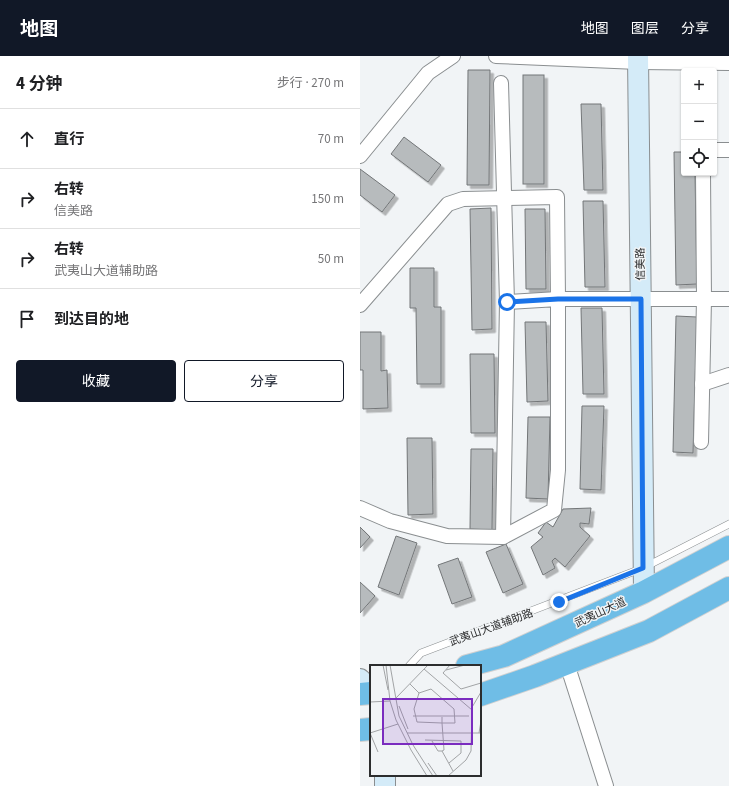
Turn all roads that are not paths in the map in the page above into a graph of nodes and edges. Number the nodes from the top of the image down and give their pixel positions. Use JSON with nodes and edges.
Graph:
{"nodes":[{"id":1,"x":496,"y":56,"type":"edge"},
{"id":2,"x":532,"y":56,"type":"edge"},
{"id":3,"x":567,"y":57,"type":"edge"},
{"id":4,"x":445,"y":58,"type":"edge"},
{"id":5,"x":638,"y":59,"type":"edge"},
{"id":6,"x":694,"y":59,"type":"edge"},
{"id":7,"x":729,"y":63,"type":"edge"},
{"id":8,"x":501,"y":83,"type":"dead end"},
{"id":9,"x":717,"y":150,"type":"edge"},
{"id":10,"x":729,"y":150,"type":"edge"},
{"id":11,"x":360,"y":156,"type":"edge"},
{"id":12,"x":703,"y":176,"type":"edge"},
{"id":13,"x":503,"y":198,"type":"junction"},
{"id":14,"x":558,"y":299,"type":"junction"},
{"id":15,"x":641,"y":299,"type":"junction"},
{"id":16,"x":704,"y":299,"type":"junction"},
{"id":17,"x":729,"y":299,"type":"edge"},
{"id":18,"x":507,"y":302,"type":"junction"},
{"id":19,"x":360,"y":305,"type":"edge"},
{"id":20,"x":729,"y":375,"type":"edge"},
{"id":21,"x":702,"y":384,"type":"junction"},
{"id":22,"x":701,"y":442,"type":"dead end"},
{"id":23,"x":360,"y":508,"type":"edge"},
{"id":24,"x":729,"y":524,"type":"edge"},
{"id":25,"x":504,"y":538,"type":"junction"},
{"id":26,"x":729,"y":547,"type":"edge"},
{"id":27,"x":643,"y":568,"type":"junction"},
{"id":28,"x":729,"y":588,"type":"edge"},
{"id":29,"x":644,"y":592,"type":"junction"},
{"id":30,"x":567,"y":664,"type":"junction"},
{"id":31,"x":411,"y":665,"type":"edge"},
{"id":32,"x":471,"y":665,"type":"edge"},
{"id":33,"x":360,"y":679,"type":"edge"},
{"id":34,"x":370,"y":690,"type":"edge"},
{"id":35,"x":370,"y":691,"type":"edge"},
{"id":36,"x":360,"y":694,"type":"edge"},
{"id":37,"x":481,"y":694,"type":"edge"},
{"id":38,"x":370,"y":729,"type":"edge"},
{"id":39,"x":360,"y":730,"type":"edge"},
{"id":40,"x":606,"y":786,"type":"edge"}],
"edges":[{"from":1,"to":2,"type":"street"},
{"from":2,"to":3,"type":"street"},
{"from":3,"to":5,"type":"street"},
{"from":4,"to":11,"type":"street"},
{"from":5,"to":6,"type":"street"},
{"from":5,"to":15,"type":"street","name":"信美路"},
{"from":6,"to":7,"type":"street"},
{"from":8,"to":13,"type":"street"},
{"from":9,"to":10,"type":"street"},
{"from":12,"to":16,"type":"street"},
{"from":13,"to":14,"type":"street"},
{"from":13,"to":18,"type":"street"},
{"from":13,"to":19,"type":"street"},
{"from":14,"to":15,"type":"street"},
{"from":14,"to":18,"type":"street"},
{"from":14,"to":25,"type":"street"},
{"from":15,"to":16,"type":"street"},
{"from":15,"to":27,"type":"street","name":"信美路"},
{"from":16,"to":17,"type":"street"},
{"from":16,"to":21,"type":"street"},
{"from":18,"to":25,"type":"street"},
{"from":20,"to":21,"type":"street"},
{"from":21,"to":22,"type":"street"},
{"from":23,"to":25,"type":"street"},
{"from":24,"to":27,"type":"lane","name":"武夷山大道辅助路"},
{"from":26,"to":29,"type":"highway","name":"武夷山大道"},
{"from":27,"to":29,"type":"street","name":"信美路"},
{"from":27,"to":31,"type":"lane","name":"武夷山大道辅助路"},
{"from":28,"to":30,"type":"highway"},
{"from":29,"to":32,"type":"highway","name":"武夷山大道"},
{"from":30,"to":37,"type":"highway"},
{"from":30,"to":40,"type":"street"},
{"from":33,"to":34,"type":"street"},
{"from":35,"to":36,"type":"highway"},
{"from":38,"to":39,"type":"highway"}]}
